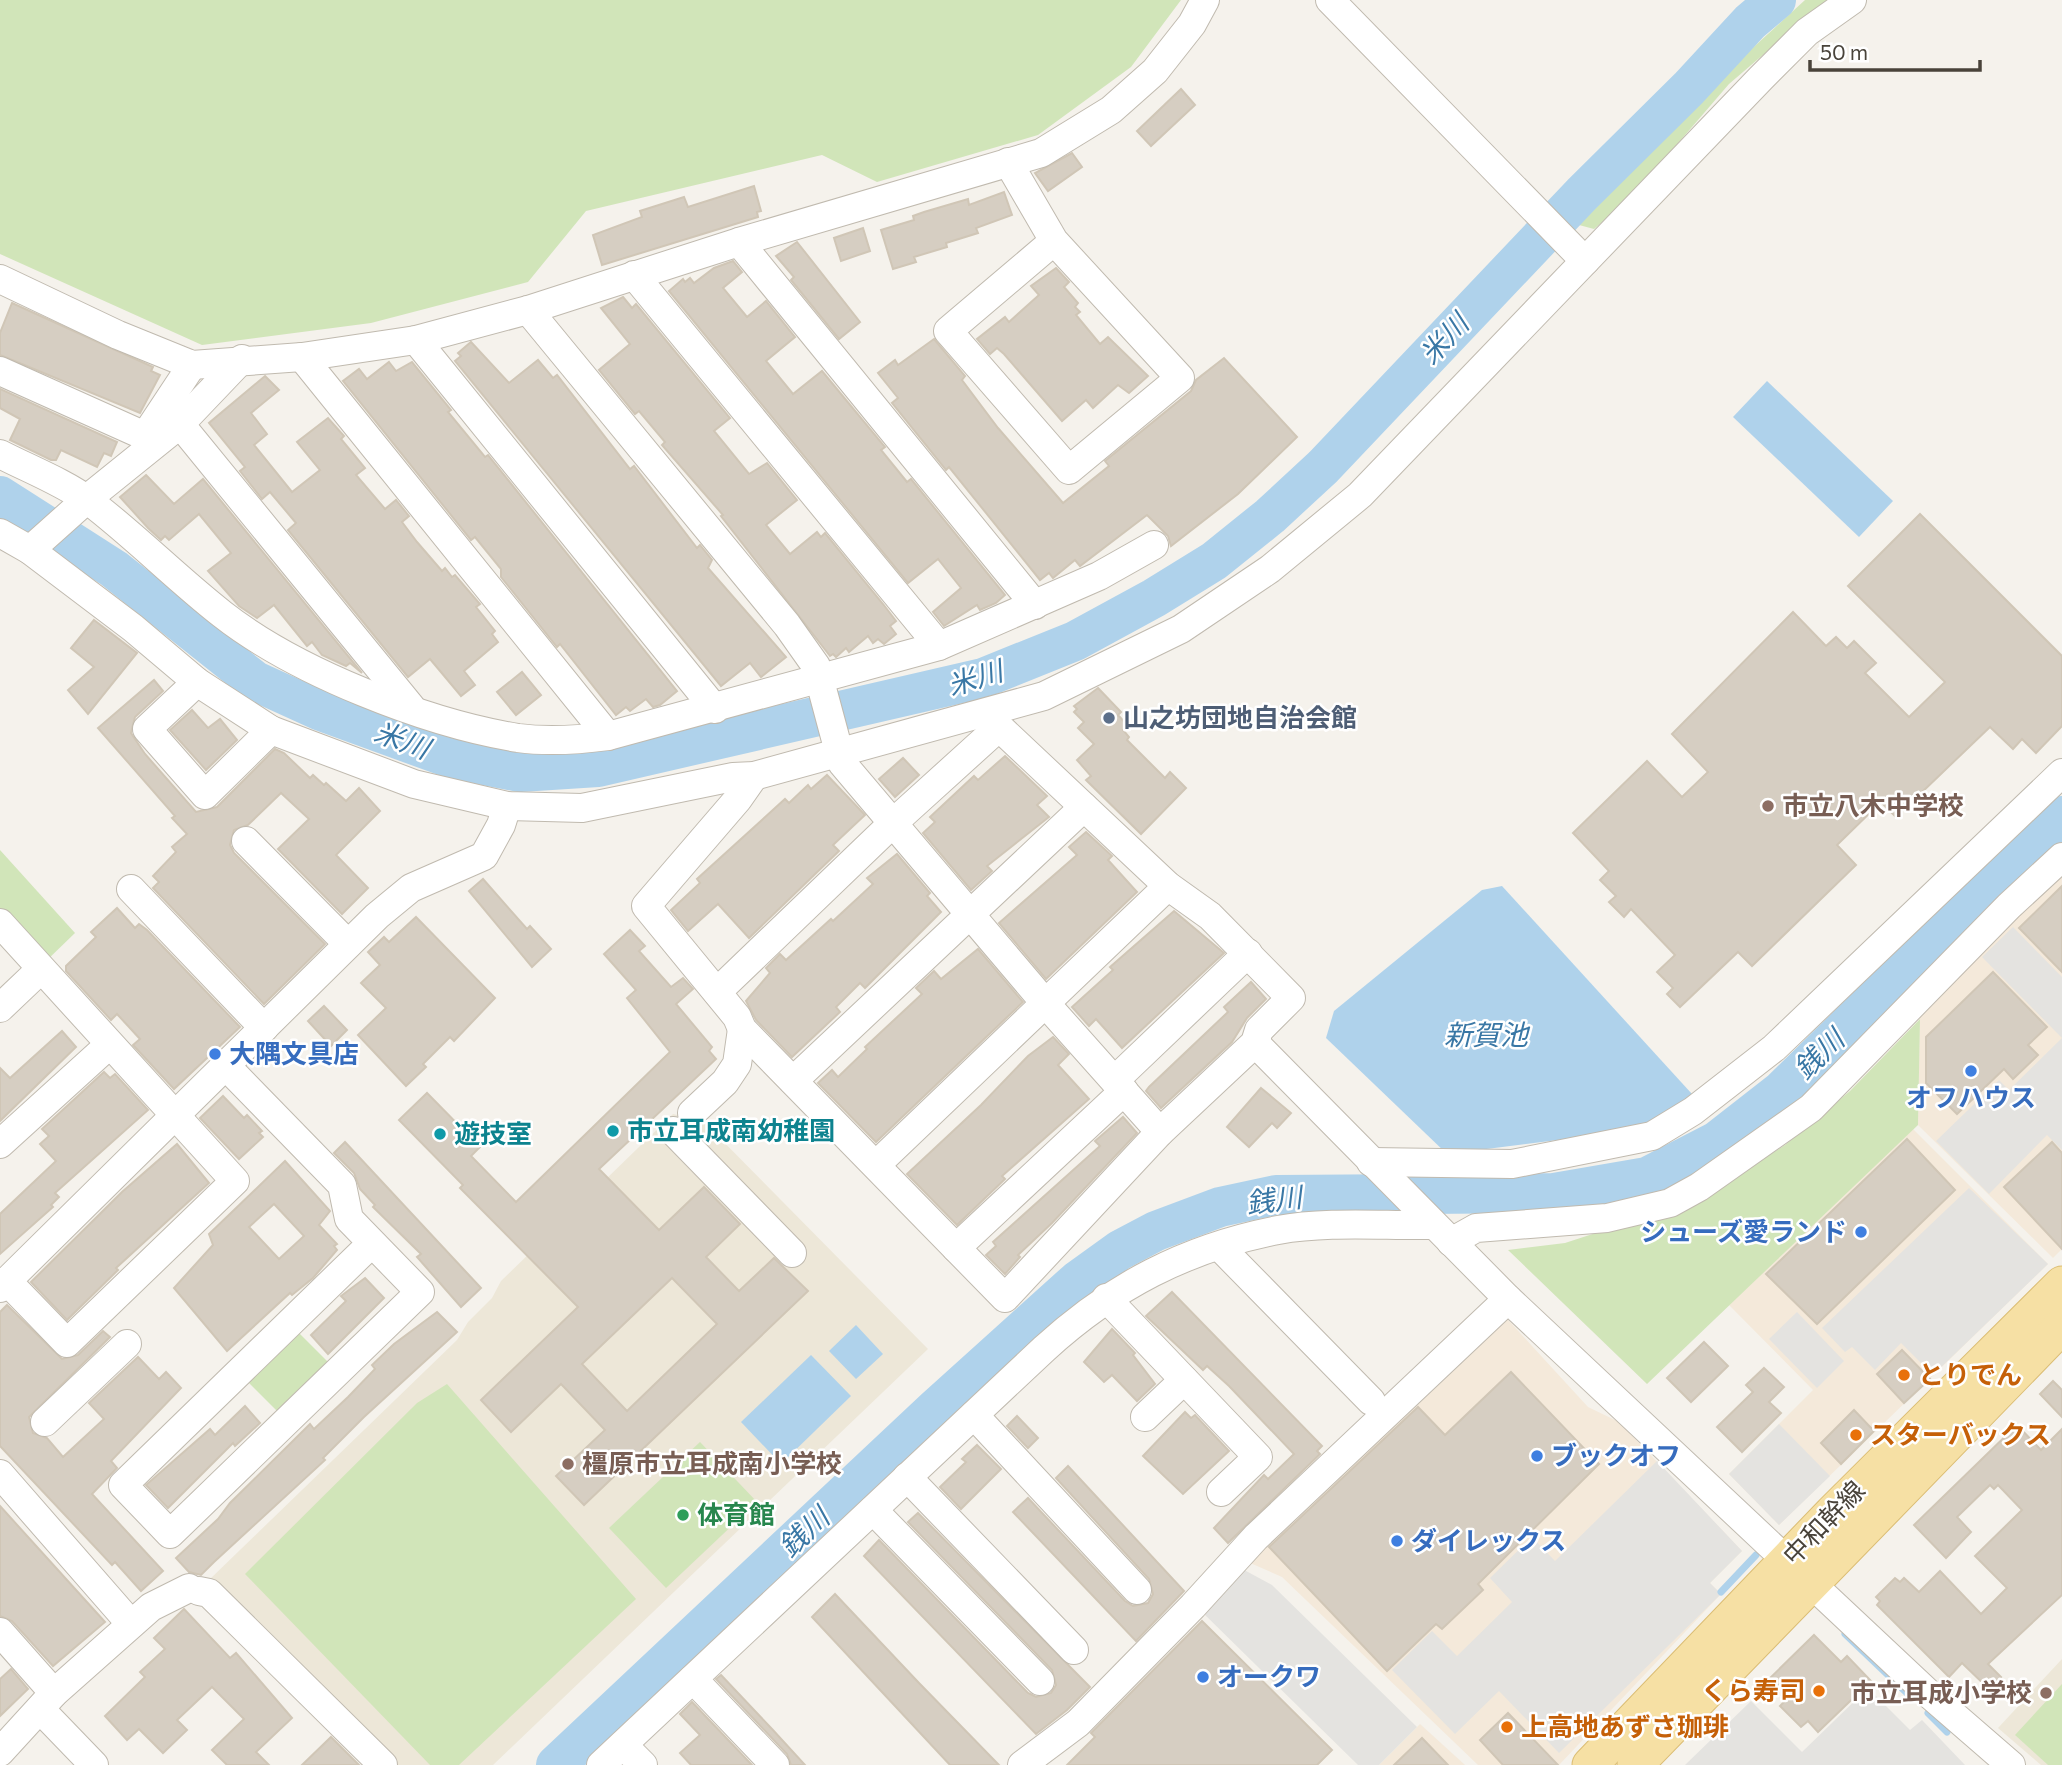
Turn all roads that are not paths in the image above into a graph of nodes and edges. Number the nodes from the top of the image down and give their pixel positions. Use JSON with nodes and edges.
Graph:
{"nodes":[{"id":1,"x":1205,"y":0,"type":"edge"},
{"id":2,"x":1331,"y":0,"type":"edge"},
{"id":3,"x":1852,"y":0,"type":"edge"},
{"id":4,"x":1008,"y":162,"type":"junction"},
{"id":5,"x":1054,"y":241,"type":"junction"},
{"id":6,"x":739,"y":242,"type":"junction"},
{"id":7,"x":1581,"y":257,"type":"junction"},
{"id":8,"x":634,"y":275,"type":"junction"},
{"id":9,"x":0,"y":279,"type":"edge"},
{"id":10,"x":528,"y":310,"type":"junction"},
{"id":11,"x":416,"y":341,"type":"junction"},
{"id":12,"x":302,"y":357,"type":"junction"},
{"id":13,"x":242,"y":359,"type":"junction"},
{"id":14,"x":192,"y":365,"type":"junction"},
{"id":15,"x":0,"y":371,"type":"edge"},
{"id":16,"x":161,"y":433,"type":"junction"},
{"id":17,"x":0,"y":454,"type":"edge"},
{"id":18,"x":82,"y":503,"type":"junction"},
{"id":19,"x":0,"y":533,"type":"edge"},
{"id":20,"x":1154,"y":545,"type":"dead end"},
{"id":21,"x":34,"y":547,"type":"junction"},
{"id":22,"x":1035,"y":605,"type":"junction"},
{"id":23,"x":939,"y":646,"type":"junction"},
{"id":24,"x":197,"y":682,"type":"junction"},
{"id":25,"x":822,"y":685,"type":"junction"},
{"id":26,"x":412,"y":709,"type":"junction"},
{"id":27,"x":715,"y":709,"type":"junction"},
{"id":28,"x":994,"y":720,"type":"junction"},
{"id":29,"x":271,"y":730,"type":"junction"},
{"id":30,"x":608,"y":736,"type":"junction"},
{"id":31,"x":838,"y":749,"type":"junction"},
{"id":32,"x":2062,"y":773,"type":"edge"},
{"id":33,"x":754,"y":776,"type":"junction"},
{"id":34,"x":507,"y":806,"type":"junction"},
{"id":35,"x":1084,"y":807,"type":"junction"},
{"id":36,"x":893,"y":823,"type":"junction"},
{"id":37,"x":246,"y":841,"type":"dead end"},
{"id":38,"x":2062,"y":857,"type":"edge"},
{"id":39,"x":1168,"y":886,"type":"junction"},
{"id":40,"x":131,"y":889,"type":"dead end"},
{"id":41,"x":970,"y":914,"type":"junction"},
{"id":42,"x":0,"y":923,"type":"edge"},
{"id":43,"x":348,"y":944,"type":"junction"},
{"id":44,"x":1248,"y":953,"type":"junction"},
{"id":45,"x":41,"y":969,"type":"junction"},
{"id":46,"x":717,"y":992,"type":"junction"},
{"id":47,"x":1046,"y":1004,"type":"junction"},
{"id":48,"x":0,"y":1008,"type":"edge"},
{"id":49,"x":264,"y":1028,"type":"junction"},
{"id":50,"x":742,"y":1029,"type":"junction"},
{"id":51,"x":1255,"y":1044,"type":"junction"},
{"id":52,"x":109,"y":1045,"type":"junction"},
{"id":53,"x":226,"y":1066,"type":"junction"},
{"id":54,"x":793,"y":1081,"type":"junction"},
{"id":55,"x":1120,"y":1085,"type":"junction"},
{"id":56,"x":175,"y":1116,"type":"junction"},
{"id":57,"x":1160,"y":1132,"type":"junction"},
{"id":58,"x":0,"y":1143,"type":"edge"},
{"id":59,"x":876,"y":1165,"type":"junction"},
{"id":60,"x":1378,"y":1169,"type":"junction"},
{"id":61,"x":1436,"y":1228,"type":"junction"},
{"id":62,"x":372,"y":1243,"type":"junction"},
{"id":63,"x":1219,"y":1246,"type":"junction"},
{"id":64,"x":956,"y":1248,"type":"junction"},
{"id":65,"x":792,"y":1253,"type":"dead end"},
{"id":66,"x":4,"y":1284,"type":"edge"},
{"id":67,"x":2062,"y":1284,"type":"edge"},
{"id":68,"x":1106,"y":1298,"type":"junction"},
{"id":69,"x":1508,"y":1299,"type":"junction"},
{"id":70,"x":2062,"y":1326,"type":"edge"},
{"id":71,"x":127,"y":1344,"type":"dead end"},
{"id":72,"x":1184,"y":1380,"type":"junction"},
{"id":73,"x":1371,"y":1401,"type":"dead end"},
{"id":74,"x":974,"y":1415,"type":"junction"},
{"id":75,"x":1145,"y":1417,"type":"dead end"},
{"id":76,"x":45,"y":1422,"type":"dead end"},
{"id":77,"x":0,"y":1474,"type":"edge"},
{"id":78,"x":907,"y":1477,"type":"junction"},
{"id":79,"x":1222,"y":1492,"type":"dead end"},
{"id":80,"x":873,"y":1510,"type":"junction"},
{"id":81,"x":1798,"y":1572,"type":"junction"},
{"id":82,"x":1137,"y":1590,"type":"dead end"},
{"id":83,"x":131,"y":1624,"type":"junction"},
{"id":84,"x":0,"y":1632,"type":"edge"},
{"id":85,"x":1074,"y":1650,"type":"dead end"},
{"id":86,"x":693,"y":1679,"type":"junction"},
{"id":87,"x":1040,"y":1681,"type":"dead end"},
{"id":88,"x":47,"y":1701,"type":"junction"},
{"id":89,"x":623,"y":1745,"type":"junction"},
{"id":90,"x":0,"y":1752,"type":"edge"},
{"id":91,"x":94,"y":1765,"type":"edge"},
{"id":92,"x":383,"y":1765,"type":"edge"},
{"id":93,"x":601,"y":1765,"type":"edge"},
{"id":94,"x":643,"y":1765,"type":"edge"},
{"id":95,"x":775,"y":1765,"type":"edge"},
{"id":96,"x":1023,"y":1765,"type":"edge"},
{"id":97,"x":1590,"y":1765,"type":"edge"},
{"id":98,"x":1635,"y":1765,"type":"edge"},
{"id":99,"x":2011,"y":1765,"type":"edge"}],
"edges":[{"from":1,"to":4,"type":"street"},
{"from":2,"to":7,"type":"street"},
{"from":3,"to":7,"type":"street"},
{"from":4,"to":5,"type":"street"},
{"from":4,"to":6,"type":"street"},
{"from":5,"to":5,"type":"street"},
{"from":6,"to":8,"type":"street"},
{"from":6,"to":22,"type":"street"},
{"from":7,"to":28,"type":"street"},
{"from":8,"to":10,"type":"street"},
{"from":8,"to":23,"type":"street"},
{"from":9,"to":14,"type":"street"},
{"from":10,"to":11,"type":"street"},
{"from":10,"to":25,"type":"street"},
{"from":11,"to":12,"type":"street"},
{"from":11,"to":27,"type":"street"},
{"from":12,"to":13,"type":"street"},
{"from":12,"to":30,"type":"street"},
{"from":13,"to":14,"type":"street"},
{"from":13,"to":16,"type":"street"},
{"from":14,"to":16,"type":"street"},
{"from":15,"to":16,"type":"street"},
{"from":16,"to":18,"type":"street"},
{"from":16,"to":26,"type":"street"},
{"from":17,"to":18,"type":"street"},
{"from":18,"to":21,"type":"street"},
{"from":18,"to":26,"type":"street"},
{"from":19,"to":21,"type":"street"},
{"from":20,"to":22,"type":"street"},
{"from":21,"to":24,"type":"street"},
{"from":22,"to":23,"type":"street"},
{"from":23,"to":25,"type":"street"},
{"from":24,"to":29,"type":"street"},
{"from":24,"to":29,"type":"street"},
{"from":25,"to":27,"type":"street"},
{"from":25,"to":31,"type":"street"},
{"from":26,"to":30,"type":"street"},
{"from":27,"to":30,"type":"street"},
{"from":28,"to":31,"type":"street"},
{"from":28,"to":35,"type":"street"},
{"from":28,"to":36,"type":"street"},
{"from":29,"to":34,"type":"street"},
{"from":31,"to":33,"type":"street"},
{"from":31,"to":36,"type":"street"},
{"from":32,"to":60,"type":"street"},
{"from":33,"to":34,"type":"street"},
{"from":33,"to":46,"type":"street"},
{"from":34,"to":43,"type":"street"},
{"from":35,"to":39,"type":"street"},
{"from":35,"to":41,"type":"street"},
{"from":36,"to":41,"type":"street"},
{"from":36,"to":46,"type":"street"},
{"from":37,"to":43,"type":"street"},
{"from":38,"to":61,"type":"street"},
{"from":39,"to":44,"type":"street"},
{"from":39,"to":47,"type":"street"},
{"from":40,"to":49,"type":"street"},
{"from":41,"to":47,"type":"street"},
{"from":41,"to":54,"type":"street"},
{"from":42,"to":45,"type":"street"},
{"from":43,"to":49,"type":"street"},
{"from":44,"to":51,"type":"street"},
{"from":44,"to":55,"type":"street"},
{"from":45,"to":48,"type":"street"},
{"from":45,"to":52,"type":"street"},
{"from":46,"to":50,"type":"street"},
{"from":47,"to":55,"type":"street"},
{"from":47,"to":59,"type":"street"},
{"from":49,"to":53,"type":"street"},
{"from":50,"to":54,"type":"street"},
{"from":50,"to":65,"type":"street"},
{"from":51,"to":57,"type":"street"},
{"from":51,"to":60,"type":"street"},
{"from":52,"to":56,"type":"street"},
{"from":52,"to":58,"type":"street"},
{"from":53,"to":56,"type":"street"},
{"from":53,"to":62,"type":"street"},
{"from":54,"to":59,"type":"street"},
{"from":55,"to":57,"type":"street"},
{"from":55,"to":64,"type":"street"},
{"from":56,"to":66,"type":"street"},
{"from":56,"to":66,"type":"street"},
{"from":57,"to":64,"type":"street"},
{"from":59,"to":64,"type":"street"},
{"from":60,"to":61,"type":"street"},
{"from":61,"to":63,"type":"street"},
{"from":61,"to":69,"type":"street"},
{"from":62,"to":62,"type":"street"},
{"from":63,"to":68,"type":"street"},
{"from":63,"to":73,"type":"street"},
{"from":67,"to":81,"type":"main road","name":"中和幹線"},
{"from":68,"to":72,"type":"street"},
{"from":68,"to":74,"type":"street"},
{"from":69,"to":81,"type":"street"},
{"from":69,"to":96,"type":"street"},
{"from":70,"to":81,"type":"main road","name":"中和幹線"},
{"from":71,"to":76,"type":"street"},
{"from":72,"to":75,"type":"street"},
{"from":72,"to":79,"type":"street"},
{"from":74,"to":78,"type":"street"},
{"from":74,"to":82,"type":"street"},
{"from":77,"to":83,"type":"street"},
{"from":78,"to":80,"type":"street"},
{"from":78,"to":85,"type":"street"},
{"from":80,"to":86,"type":"street"},
{"from":80,"to":87,"type":"street"},
{"from":81,"to":97,"type":"main road","name":"中和幹線"},
{"from":81,"to":98,"type":"main road","name":"中和幹線"},
{"from":81,"to":99,"type":"street"},
{"from":83,"to":88,"type":"street"},
{"from":83,"to":92,"type":"street"},
{"from":84,"to":88,"type":"street"},
{"from":86,"to":89,"type":"street"},
{"from":86,"to":95,"type":"street"},
{"from":88,"to":90,"type":"street"},
{"from":88,"to":91,"type":"street"},
{"from":89,"to":93,"type":"street"},
{"from":89,"to":94,"type":"street"}]}
